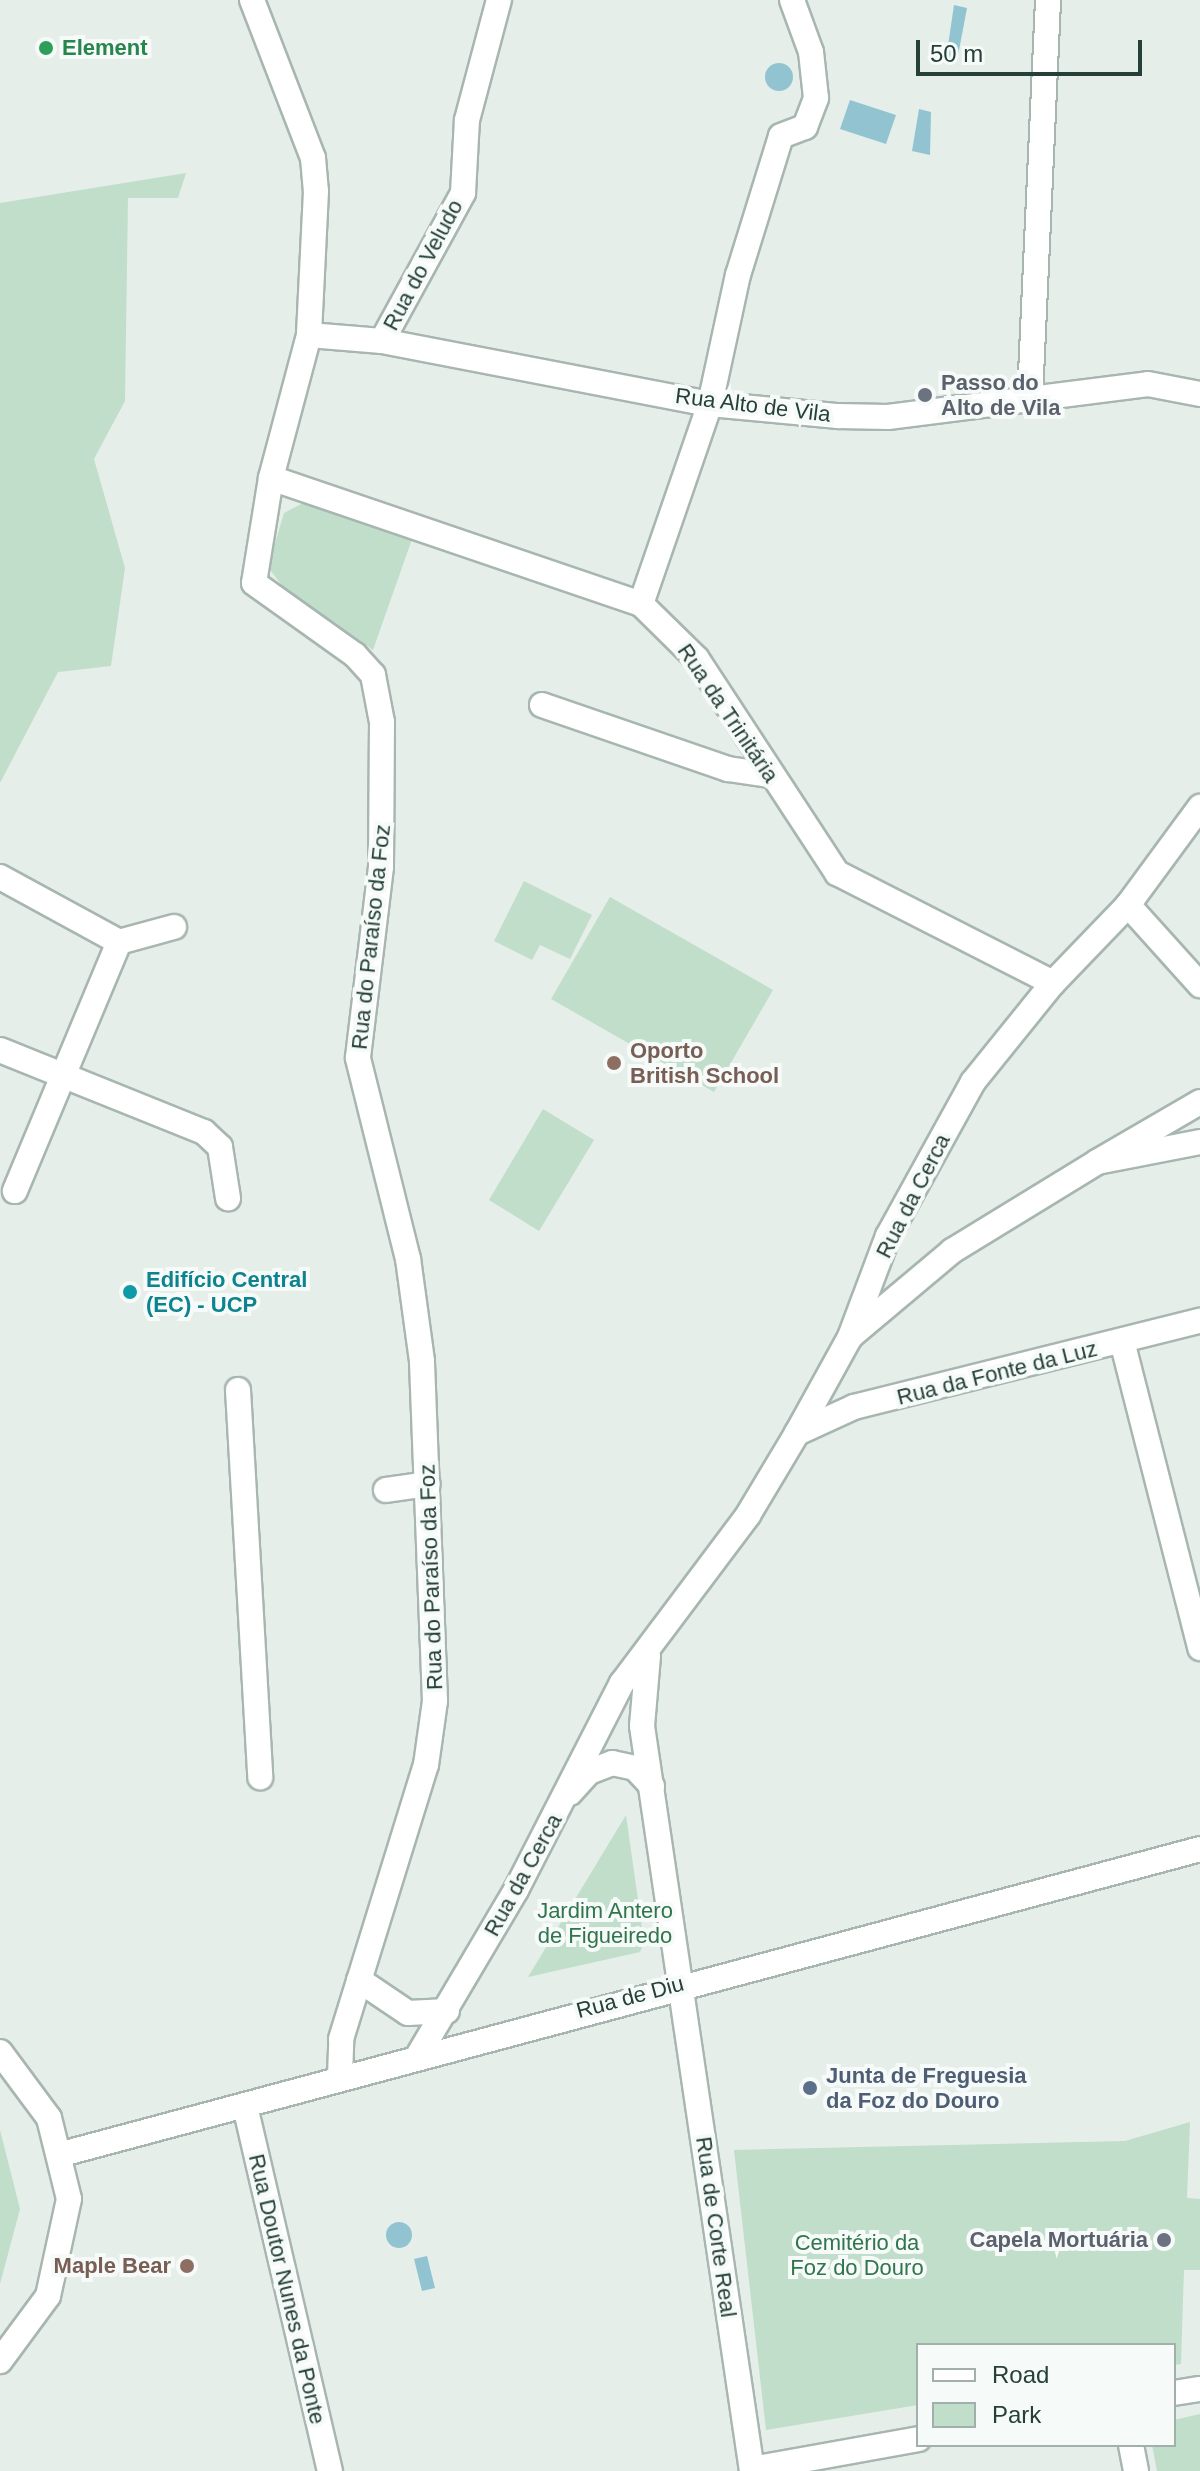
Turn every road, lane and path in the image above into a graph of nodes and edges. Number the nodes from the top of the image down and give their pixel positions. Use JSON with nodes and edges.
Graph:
{"nodes":[{"id":1,"x":252,"y":0,"type":"edge"},
{"id":2,"x":499,"y":0,"type":"edge"},
{"id":3,"x":792,"y":0,"type":"edge"},
{"id":4,"x":1048,"y":0,"type":"edge"},
{"id":5,"x":309,"y":335,"type":"junction"},
{"id":6,"x":382,"y":341,"type":"junction"},
{"id":7,"x":1200,"y":394,"type":"edge"},
{"id":8,"x":1030,"y":397,"type":"junction"},
{"id":9,"x":710,"y":404,"type":"junction"},
{"id":10,"x":271,"y":478,"type":"junction"},
{"id":11,"x":641,"y":604,"type":"junction"},
{"id":12,"x":542,"y":705,"type":"dead end"},
{"id":13,"x":769,"y":775,"type":"junction"},
{"id":14,"x":1200,"y":807,"type":"edge"},
{"id":15,"x":0,"y":877,"type":"edge"},
{"id":16,"x":1128,"y":905,"type":"junction"},
{"id":17,"x":174,"y":927,"type":"dead end"},
{"id":18,"x":119,"y":942,"type":"junction"},
{"id":19,"x":1053,"y":983,"type":"junction"},
{"id":20,"x":1200,"y":985,"type":"edge"},
{"id":21,"x":0,"y":1050,"type":"edge"},
{"id":22,"x":61,"y":1075,"type":"junction"},
{"id":23,"x":1200,"y":1102,"type":"edge"},
{"id":24,"x":1200,"y":1142,"type":"edge"},
{"id":25,"x":1097,"y":1162,"type":"junction"},
{"id":26,"x":15,"y":1191,"type":"dead end"},
{"id":27,"x":228,"y":1198,"type":"dead end"},
{"id":28,"x":1200,"y":1321,"type":"edge"},
{"id":29,"x":850,"y":1337,"type":"junction"},
{"id":30,"x":1122,"y":1341,"type":"junction"},
{"id":31,"x":238,"y":1390,"type":"dead end"},
{"id":32,"x":797,"y":1433,"type":"junction"},
{"id":33,"x":428,"y":1484,"type":"junction"},
{"id":34,"x":386,"y":1490,"type":"dead end"},
{"id":35,"x":1200,"y":1648,"type":"edge"},
{"id":36,"x":648,"y":1656,"type":"junction"},
{"id":37,"x":260,"y":1777,"type":"dead end"},
{"id":38,"x":652,"y":1786,"type":"junction"},
{"id":39,"x":562,"y":1805,"type":"junction"},
{"id":40,"x":1200,"y":1849,"type":"edge"},
{"id":41,"x":359,"y":1980,"type":"junction"},
{"id":42,"x":679,"y":1983,"type":"junction"},
{"id":43,"x":447,"y":2011,"type":"junction"},
{"id":44,"x":0,"y":2052,"type":"edge"},
{"id":45,"x":419,"y":2054,"type":"junction"},
{"id":46,"x":340,"y":2077,"type":"junction"},
{"id":47,"x":245,"y":2106,"type":"junction"},
{"id":48,"x":62,"y":2154,"type":"junction"},
{"id":49,"x":0,"y":2361,"type":"edge"},
{"id":50,"x":1200,"y":2389,"type":"edge"},
{"id":51,"x":1176,"y":2393,"type":"edge"},
{"id":52,"x":916,"y":2439,"type":"edge"},
{"id":53,"x":1131,"y":2447,"type":"edge"},
{"id":54,"x":752,"y":2470,"type":"edge"},
{"id":55,"x":330,"y":2471,"type":"edge"},
{"id":56,"x":1136,"y":2471,"type":"edge"}],
"edges":[{"from":1,"to":5,"type":"street","name":"Rua do Paraíso da Foz"},
{"from":2,"to":6,"type":"street","name":"Rua do Veludo"},
{"from":3,"to":9,"type":"street"},
{"from":4,"to":8,"type":"street"},
{"from":5,"to":6,"type":"street","name":"Rua Alto de Vila"},
{"from":5,"to":10,"type":"street","name":"Rua do Paraíso da Foz"},
{"from":6,"to":9,"type":"street","name":"Rua Alto de Vila"},
{"from":7,"to":8,"type":"street","name":"Rua Alto de Vila"},
{"from":8,"to":9,"type":"street","name":"Rua Alto de Vila"},
{"from":9,"to":11,"type":"street"},
{"from":10,"to":11,"type":"street","name":"Rua da Trinitária"},
{"from":10,"to":33,"type":"street","name":"Rua do Paraíso da Foz"},
{"from":11,"to":13,"type":"street","name":"Rua da Trinitária"},
{"from":12,"to":13,"type":"street"},
{"from":13,"to":19,"type":"street","name":"Rua da Trinitária"},
{"from":14,"to":16,"type":"street","name":"Rua da Cerca"},
{"from":15,"to":18,"type":"street"},
{"from":16,"to":19,"type":"street","name":"Rua da Cerca"},
{"from":16,"to":20,"type":"street"},
{"from":17,"to":18,"type":"street"},
{"from":18,"to":22,"type":"street"},
{"from":19,"to":29,"type":"street","name":"Rua da Cerca"},
{"from":21,"to":22,"type":"street"},
{"from":22,"to":26,"type":"street"},
{"from":22,"to":27,"type":"street"},
{"from":23,"to":25,"type":"street"},
{"from":24,"to":25,"type":"street"},
{"from":25,"to":29,"type":"street"},
{"from":28,"to":30,"type":"street","name":"Rua da Fonte da Luz"},
{"from":29,"to":32,"type":"street","name":"Rua da Cerca"},
{"from":30,"to":32,"type":"street","name":"Rua da Fonte da Luz"},
{"from":30,"to":35,"type":"street"},
{"from":31,"to":37,"type":"street"},
{"from":32,"to":36,"type":"street","name":"Rua da Cerca"},
{"from":33,"to":34,"type":"street"},
{"from":33,"to":41,"type":"street","name":"Rua do Paraíso da Foz"},
{"from":36,"to":38,"type":"street","name":"Rua da Cerca"},
{"from":36,"to":39,"type":"street","name":"Rua da Cerca"},
{"from":38,"to":39,"type":"street"},
{"from":38,"to":42,"type":"street"},
{"from":39,"to":43,"type":"street","name":"Rua da Cerca"},
{"from":40,"to":42,"type":"street","name":"Rua de Diu"},
{"from":41,"to":43,"type":"street"},
{"from":41,"to":46,"type":"street","name":"Rua do Paraíso da Foz"},
{"from":42,"to":45,"type":"street","name":"Rua de Diu"},
{"from":42,"to":54,"type":"street","name":"Rua de Corte Real"},
{"from":43,"to":45,"type":"street","name":"Rua da Cerca"},
{"from":44,"to":48,"type":"street"},
{"from":45,"to":46,"type":"street","name":"Rua de Diu"},
{"from":46,"to":47,"type":"street","name":"Rua de Diu"},
{"from":47,"to":48,"type":"street","name":"Rua de Diu"},
{"from":47,"to":55,"type":"street","name":"Rua Doutor Nunes da Ponte"},
{"from":48,"to":49,"type":"street"},
{"from":50,"to":51,"type":"street"},
{"from":52,"to":54,"type":"street"},
{"from":53,"to":56,"type":"street"}]}
